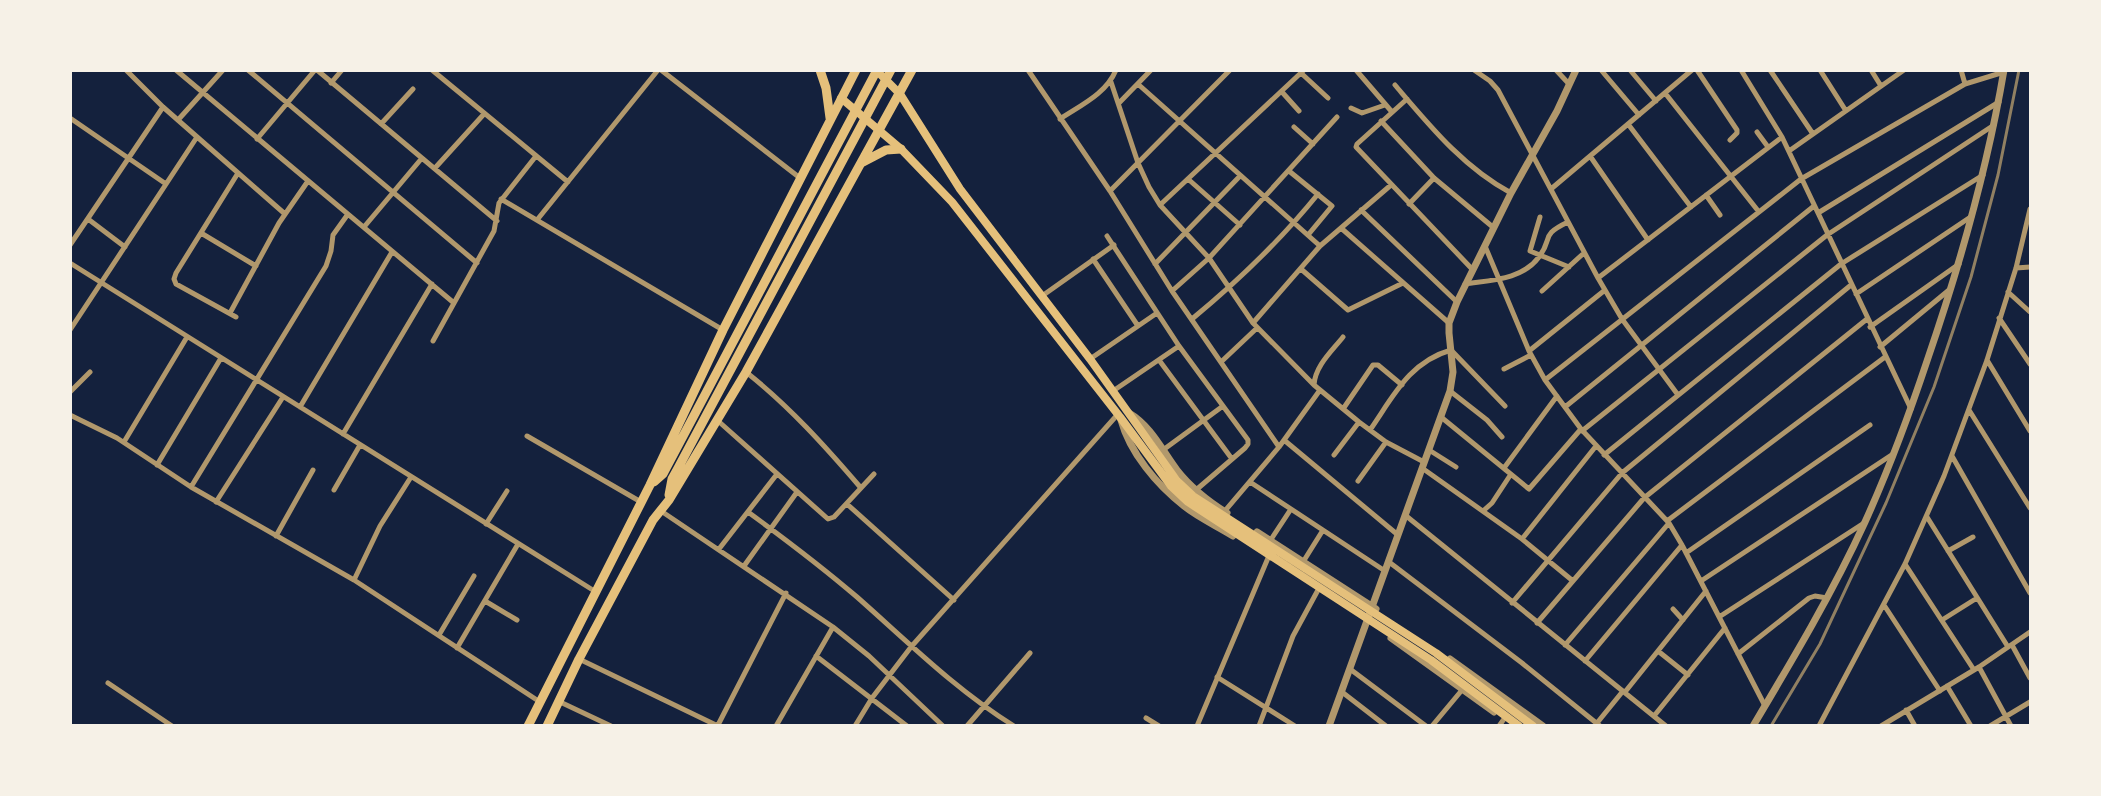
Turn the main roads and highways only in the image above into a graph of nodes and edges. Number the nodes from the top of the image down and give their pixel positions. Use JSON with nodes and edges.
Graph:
{"nodes":[{"id":1,"x":820,"y":70,"type":"edge"},
{"id":2,"x":855,"y":70,"type":"edge"},
{"id":3,"x":877,"y":70,"type":"edge"},
{"id":4,"x":891,"y":70,"type":"edge"},
{"id":5,"x":912,"y":70,"type":"edge"},
{"id":6,"x":900,"y":94,"type":"junction"},
{"id":7,"x":841,"y":98,"type":"junction"},
{"id":8,"x":830,"y":118,"type":"junction"},
{"id":9,"x":880,"y":130,"type":"junction"},
{"id":10,"x":901,"y":148,"type":"junction"},
{"id":11,"x":861,"y":164,"type":"junction"},
{"id":12,"x":1122,"y":414,"type":"junction"},
{"id":13,"x":1155,"y":451,"type":"junction"},
{"id":14,"x":650,"y":485,"type":"junction"},
{"id":15,"x":669,"y":500,"type":"junction"},
{"id":16,"x":528,"y":726,"type":"edge"},
{"id":17,"x":547,"y":726,"type":"edge"},
{"id":18,"x":1519,"y":726,"type":"edge"},
{"id":19,"x":1533,"y":726,"type":"edge"}],
"edges":[{"from":1,"to":8,"type":"highway"},
{"from":2,"to":7,"type":"highway"},
{"from":3,"to":6,"type":"main road"},
{"from":3,"to":14,"type":"highway"},
{"from":4,"to":15,"type":"highway"},
{"from":5,"to":6,"type":"highway"},
{"from":6,"to":9,"type":"highway"},
{"from":6,"to":12,"type":"main road"},
{"from":7,"to":8,"type":"highway"},
{"from":7,"to":9,"type":"main road"},
{"from":8,"to":14,"type":"highway"},
{"from":9,"to":10,"type":"main road"},
{"from":9,"to":11,"type":"highway"},
{"from":10,"to":11,"type":"highway"},
{"from":10,"to":12,"type":"main road"},
{"from":11,"to":15,"type":"highway"},
{"from":12,"to":13,"type":"main road"},
{"from":13,"to":18,"type":"main road"},
{"from":13,"to":19,"type":"main road"},
{"from":14,"to":16,"type":"highway"},
{"from":15,"to":17,"type":"highway"}]}
